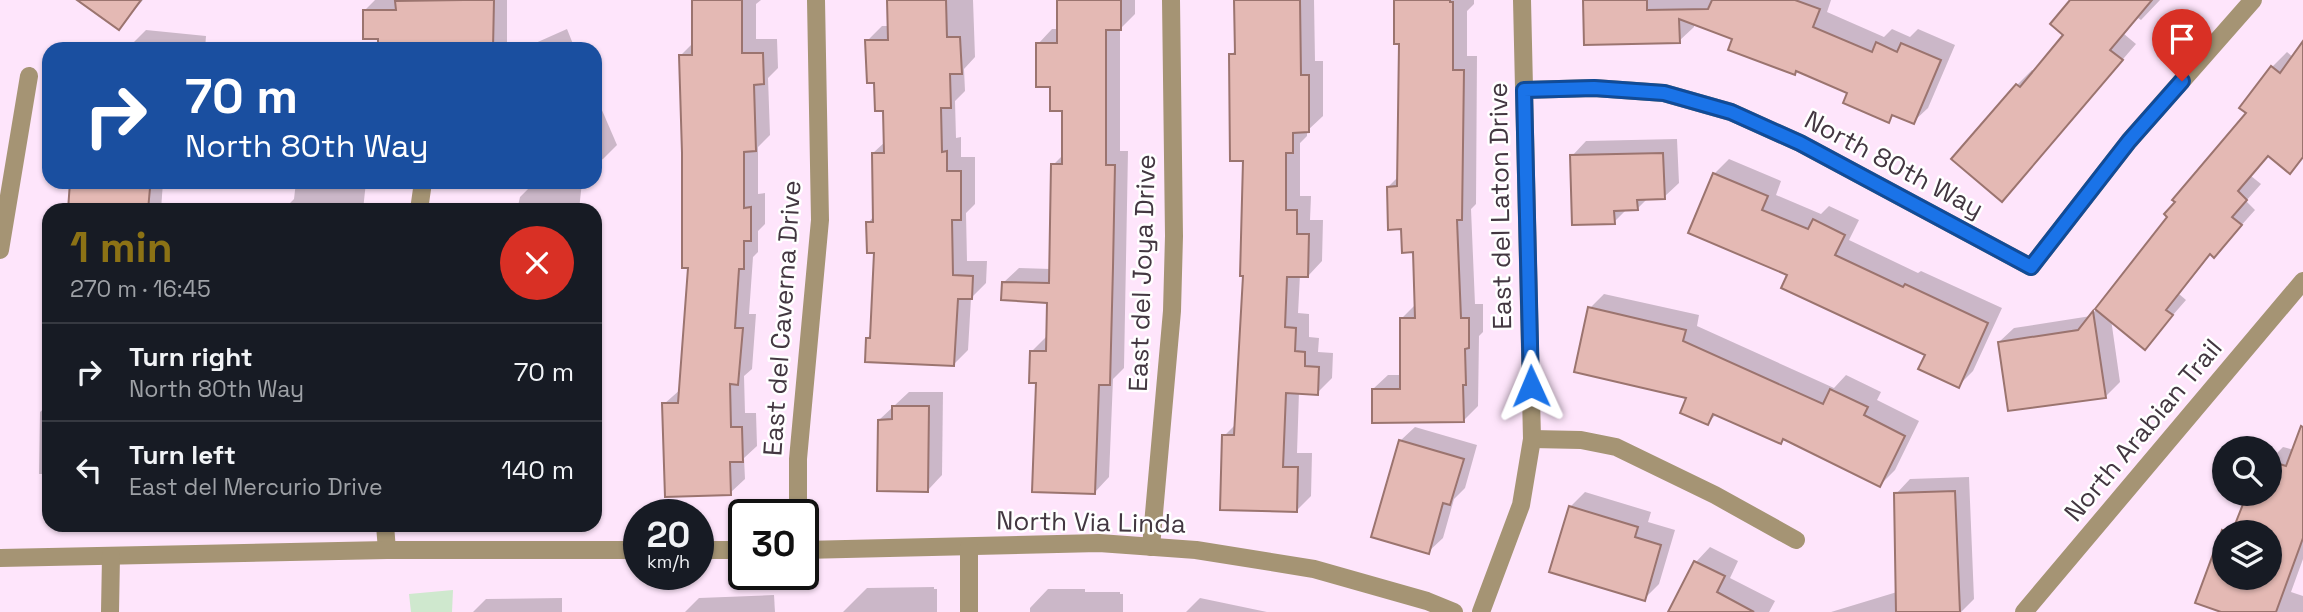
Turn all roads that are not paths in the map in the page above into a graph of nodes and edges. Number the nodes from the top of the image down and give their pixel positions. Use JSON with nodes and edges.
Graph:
{"nodes":[{"id":1,"x":816,"y":0,"type":"edge"},
{"id":2,"x":1171,"y":0,"type":"edge"},
{"id":3,"x":1522,"y":0,"type":"edge"},
{"id":4,"x":2252,"y":0,"type":"edge"},
{"id":5,"x":29,"y":76,"type":"dead end"},
{"id":6,"x":1524,"y":90,"type":"junction"},
{"id":7,"x":0,"y":250,"type":"edge"},
{"id":8,"x":2303,"y":281,"type":"edge"},
{"id":9,"x":1532,"y":439,"type":"junction"},
{"id":10,"x":798,"y":499,"type":"edge"},
{"id":11,"x":386,"y":532,"type":"edge"},
{"id":12,"x":1796,"y":540,"type":"dead end"},
{"id":13,"x":969,"y":547,"type":"junction"},
{"id":14,"x":1152,"y":547,"type":"junction"},
{"id":15,"x":387,"y":550,"type":"junction"},
{"id":16,"x":623,"y":550,"type":"edge"},
{"id":17,"x":819,"y":550,"type":"edge"},
{"id":18,"x":111,"y":556,"type":"junction"},
{"id":19,"x":0,"y":558,"type":"edge"},
{"id":20,"x":110,"y":612,"type":"edge"},
{"id":21,"x":969,"y":612,"type":"edge"},
{"id":22,"x":1454,"y":612,"type":"edge"},
{"id":23,"x":1481,"y":612,"type":"edge"},
{"id":24,"x":2024,"y":612,"type":"edge"}],
"edges":[{"from":1,"to":10,"type":"street","name":"East del Caverna Drive"},
{"from":2,"to":14,"type":"street","name":"East del Joya Drive"},
{"from":3,"to":6,"type":"street","name":"East del Laton Drive"},
{"from":4,"to":6,"type":"street","name":"North 80th Way"},
{"from":5,"to":7,"type":"street"},
{"from":6,"to":9,"type":"street","name":"East del Laton Drive"},
{"from":8,"to":24,"type":"street","name":"North Arabian Trail"},
{"from":9,"to":12,"type":"street"},
{"from":9,"to":23,"type":"street","name":"East del Laton Drive"},
{"from":11,"to":15,"type":"street"},
{"from":13,"to":14,"type":"street","name":"North Via Linda"},
{"from":13,"to":17,"type":"street","name":"North Via Linda"},
{"from":13,"to":21,"type":"street"},
{"from":14,"to":22,"type":"street","name":"North Via Linda"},
{"from":15,"to":16,"type":"street"},
{"from":15,"to":18,"type":"street"},
{"from":18,"to":19,"type":"street"},
{"from":18,"to":20,"type":"street"}]}
